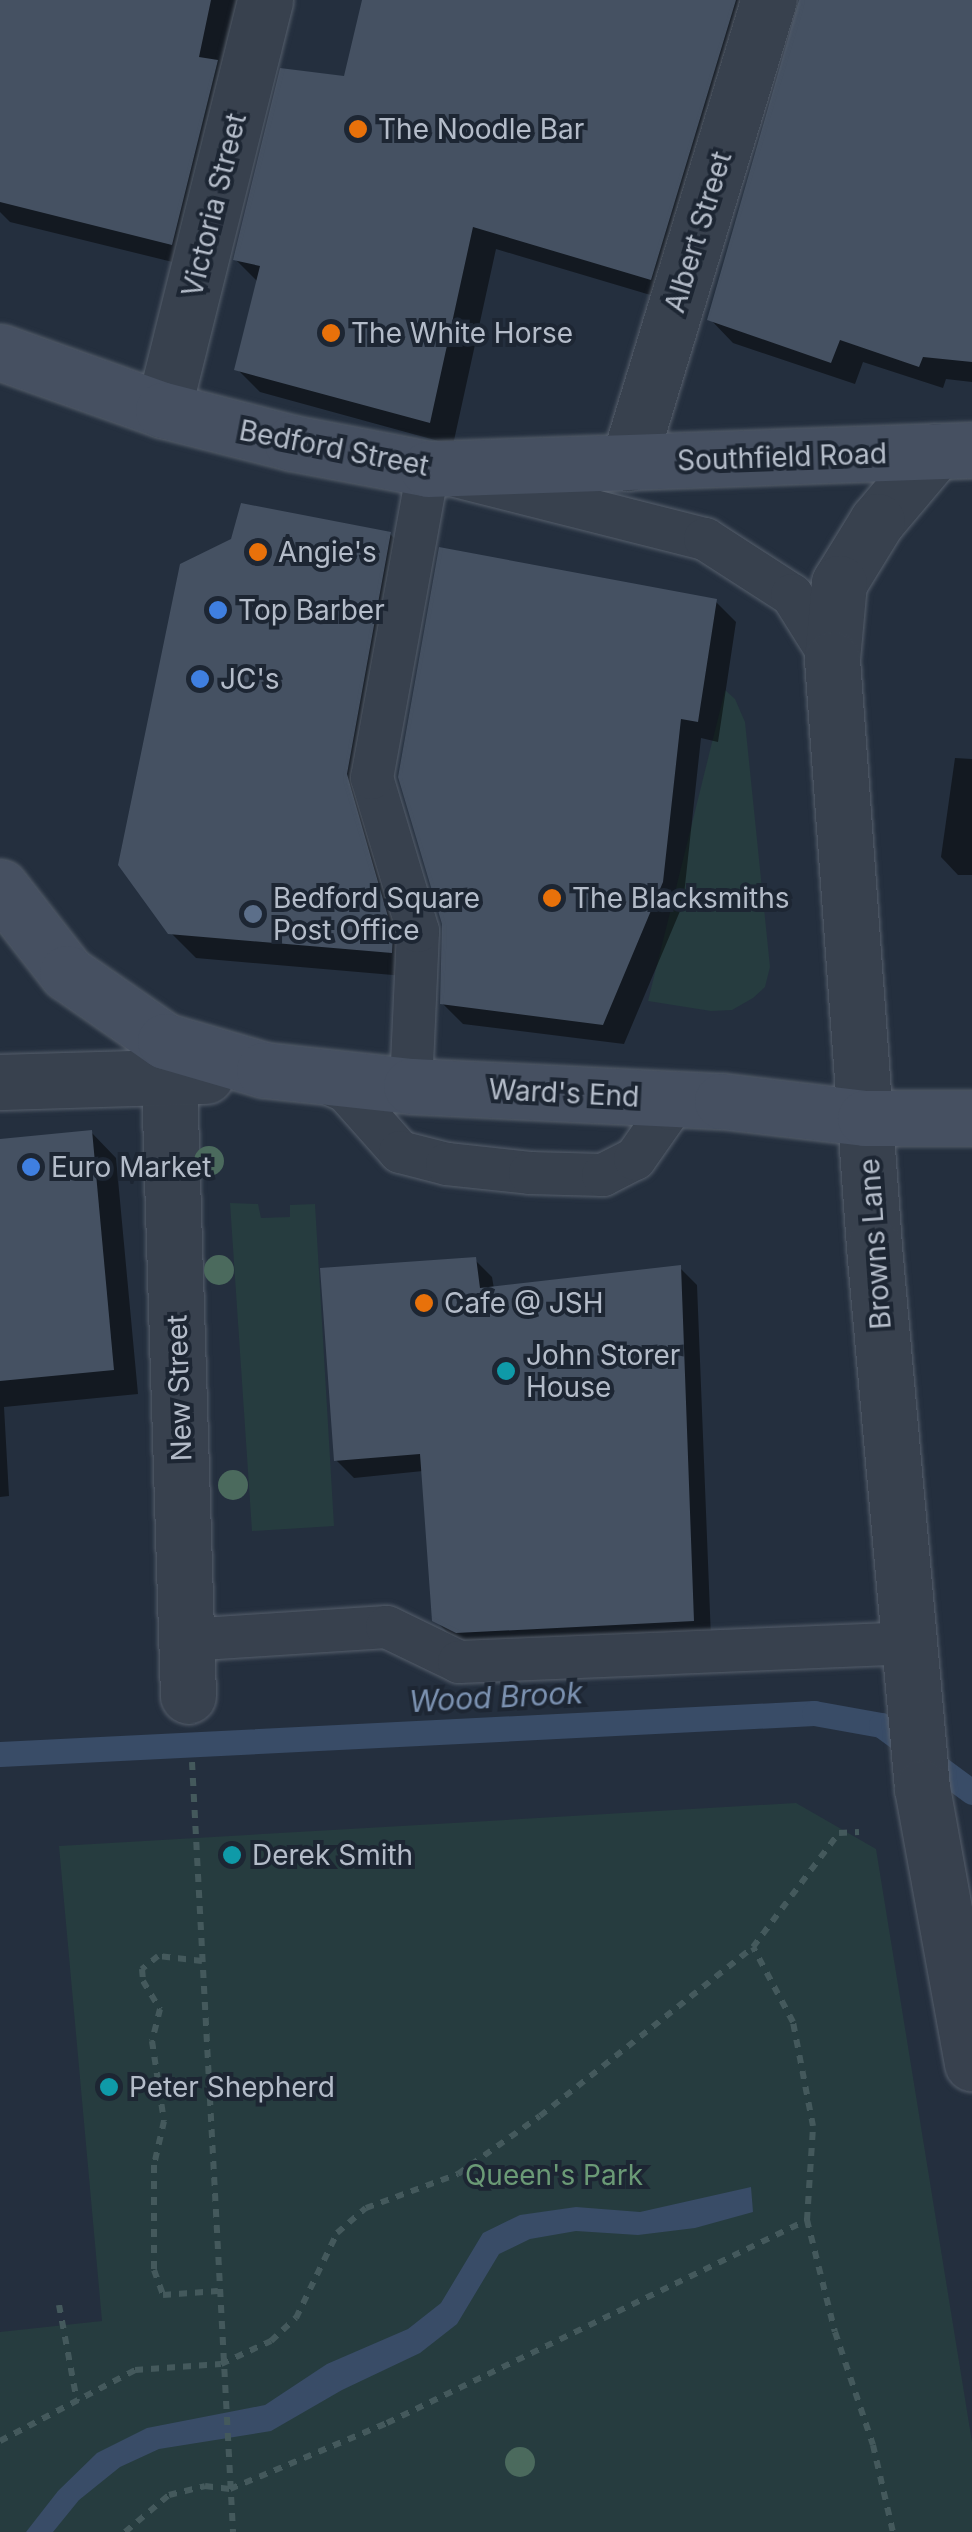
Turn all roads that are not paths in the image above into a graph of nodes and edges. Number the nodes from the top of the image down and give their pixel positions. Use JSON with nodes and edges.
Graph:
{"nodes":[{"id":1,"x":265,"y":0,"type":"edge"},
{"id":2,"x":769,"y":0,"type":"edge"},
{"id":3,"x":0,"y":352,"type":"edge"},
{"id":4,"x":163,"y":410,"type":"junction"},
{"id":5,"x":954,"y":450,"type":"edge"},
{"id":6,"x":628,"y":463,"type":"junction"},
{"id":7,"x":428,"y":469,"type":"junction"},
{"id":8,"x":832,"y":659,"type":"junction"},
{"id":9,"x":0,"y":887,"type":"edge"},
{"id":10,"x":167,"y":1061,"type":"junction"},
{"id":11,"x":285,"y":1072,"type":"junction"},
{"id":12,"x":0,"y":1082,"type":"edge"},
{"id":13,"x":411,"y":1086,"type":"junction"},
{"id":14,"x":684,"y":1100,"type":"junction"},
{"id":15,"x":865,"y":1118,"type":"junction"},
{"id":16,"x":972,"y":1118,"type":"edge"},
{"id":17,"x":186,"y":1640,"type":"junction"},
{"id":18,"x":909,"y":1651,"type":"junction"},
{"id":19,"x":188,"y":1696,"type":"dead end"},
{"id":20,"x":972,"y":2064,"type":"edge"}],
"edges":[{"from":1,"to":4,"type":"street","name":"Victoria Street"},
{"from":2,"to":6,"type":"street","name":"Albert Street"},
{"from":3,"to":4,"type":"main road"},
{"from":4,"to":7,"type":"main road","name":"Bedford Street"},
{"from":5,"to":6,"type":"main road","name":"Southfield Road"},
{"from":5,"to":8,"type":"street","name":"Browns Lane"},
{"from":6,"to":7,"type":"main road","name":"Bedford Street"},
{"from":7,"to":8,"type":"lane"},
{"from":7,"to":13,"type":"lane"},
{"from":8,"to":15,"type":"street","name":"Browns Lane"},
{"from":9,"to":10,"type":"main road"},
{"from":10,"to":11,"type":"main road","name":"Ward's End"},
{"from":10,"to":12,"type":"street","name":"Ward's End"},
{"from":10,"to":17,"type":"street","name":"New Street"},
{"from":11,"to":13,"type":"main road","name":"Ward's End"},
{"from":11,"to":14,"type":"lane"},
{"from":13,"to":14,"type":"main road","name":"Ward's End"},
{"from":14,"to":15,"type":"main road","name":"Ward's End"},
{"from":15,"to":16,"type":"main road","name":"Ward's End"},
{"from":15,"to":18,"type":"street","name":"Browns Lane"},
{"from":17,"to":18,"type":"lane"},
{"from":17,"to":19,"type":"street","name":"New Street"},
{"from":18,"to":20,"type":"street","name":"Browns Lane"}]}
